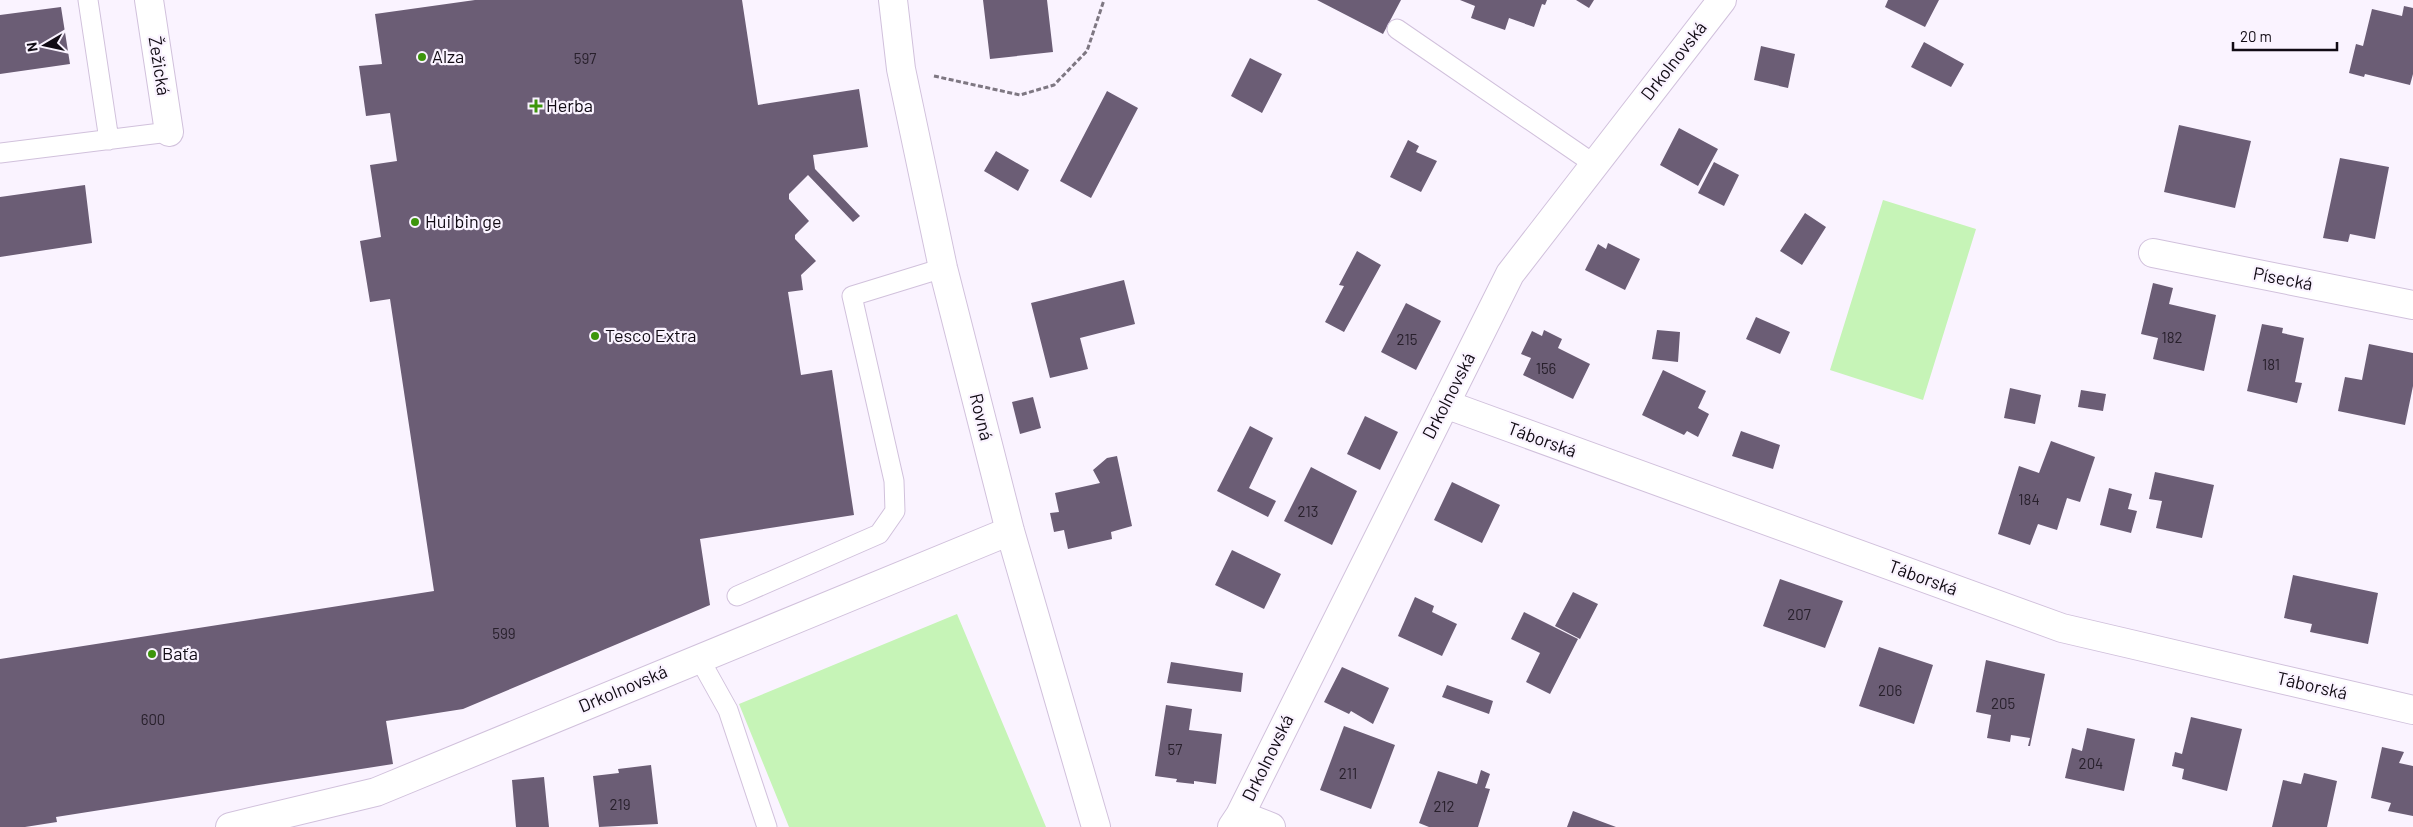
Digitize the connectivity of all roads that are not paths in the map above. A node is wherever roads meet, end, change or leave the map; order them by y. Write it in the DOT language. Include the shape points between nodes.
graph roads {
  1 [pos="88,0"];
  2 [pos="149,0"];
  3 [pos="893,0"];
  4 [pos="1722,0"];
  5 [pos="1398,29"];
  6 [pos="169,132"];
  7 [pos="110,140"];
  8 [pos="0,153"];
  9 [pos="1594,164"];
  10 [pos="2153,253"];
  11 [pos="944,268"];
  12 [pos="2413,305"];
  13 [pos="1445,404"];
  14 [pos="1010,531"];
  15 [pos="738,596"];
  16 [pos="699,658"];
  17 [pos="2413,710"];
  18 [pos="1236,821"];
  19 [pos="230,827"];
  20 [pos="767,827"];
  21 [pos="1096,827"];
  22 [pos="1272,827"];
  1 -- 7 [label="lane"];
  2 -- 6 [label="street, Žežická"];
  3 -- 11 [label="street, Rovná" via="901,69"];
  4 -- 9 [label="street, Drkolnovská"];
  5 -- 9 [label="lane"];
  6 -- 7 [label="lane"];
  7 -- 8 [label="lane"];
  9 -- 13 [label="street, Drkolnovská" via="1510,274"];
  10 -- 12 [label="street, Písecká"];
  11 -- 14 [label="street, Rovná"];
  11 -- 15 [label="lane" via="852,296 894,481 895,511 879,534"];
  13 -- 17 [label="street, Táborská" via="2062,628"];
  13 -- 18 [label="street, Drkolnovská"];
  14 -- 16 [label="street, Drkolnovská"];
  14 -- 21 [label="street, Rovná"];
  16 -- 19 [label="street, Drkolnovská" via="376,792"];
  16 -- 20 [label="lane" via="728,710"];
  18 -- 22 [label="street"];
}
